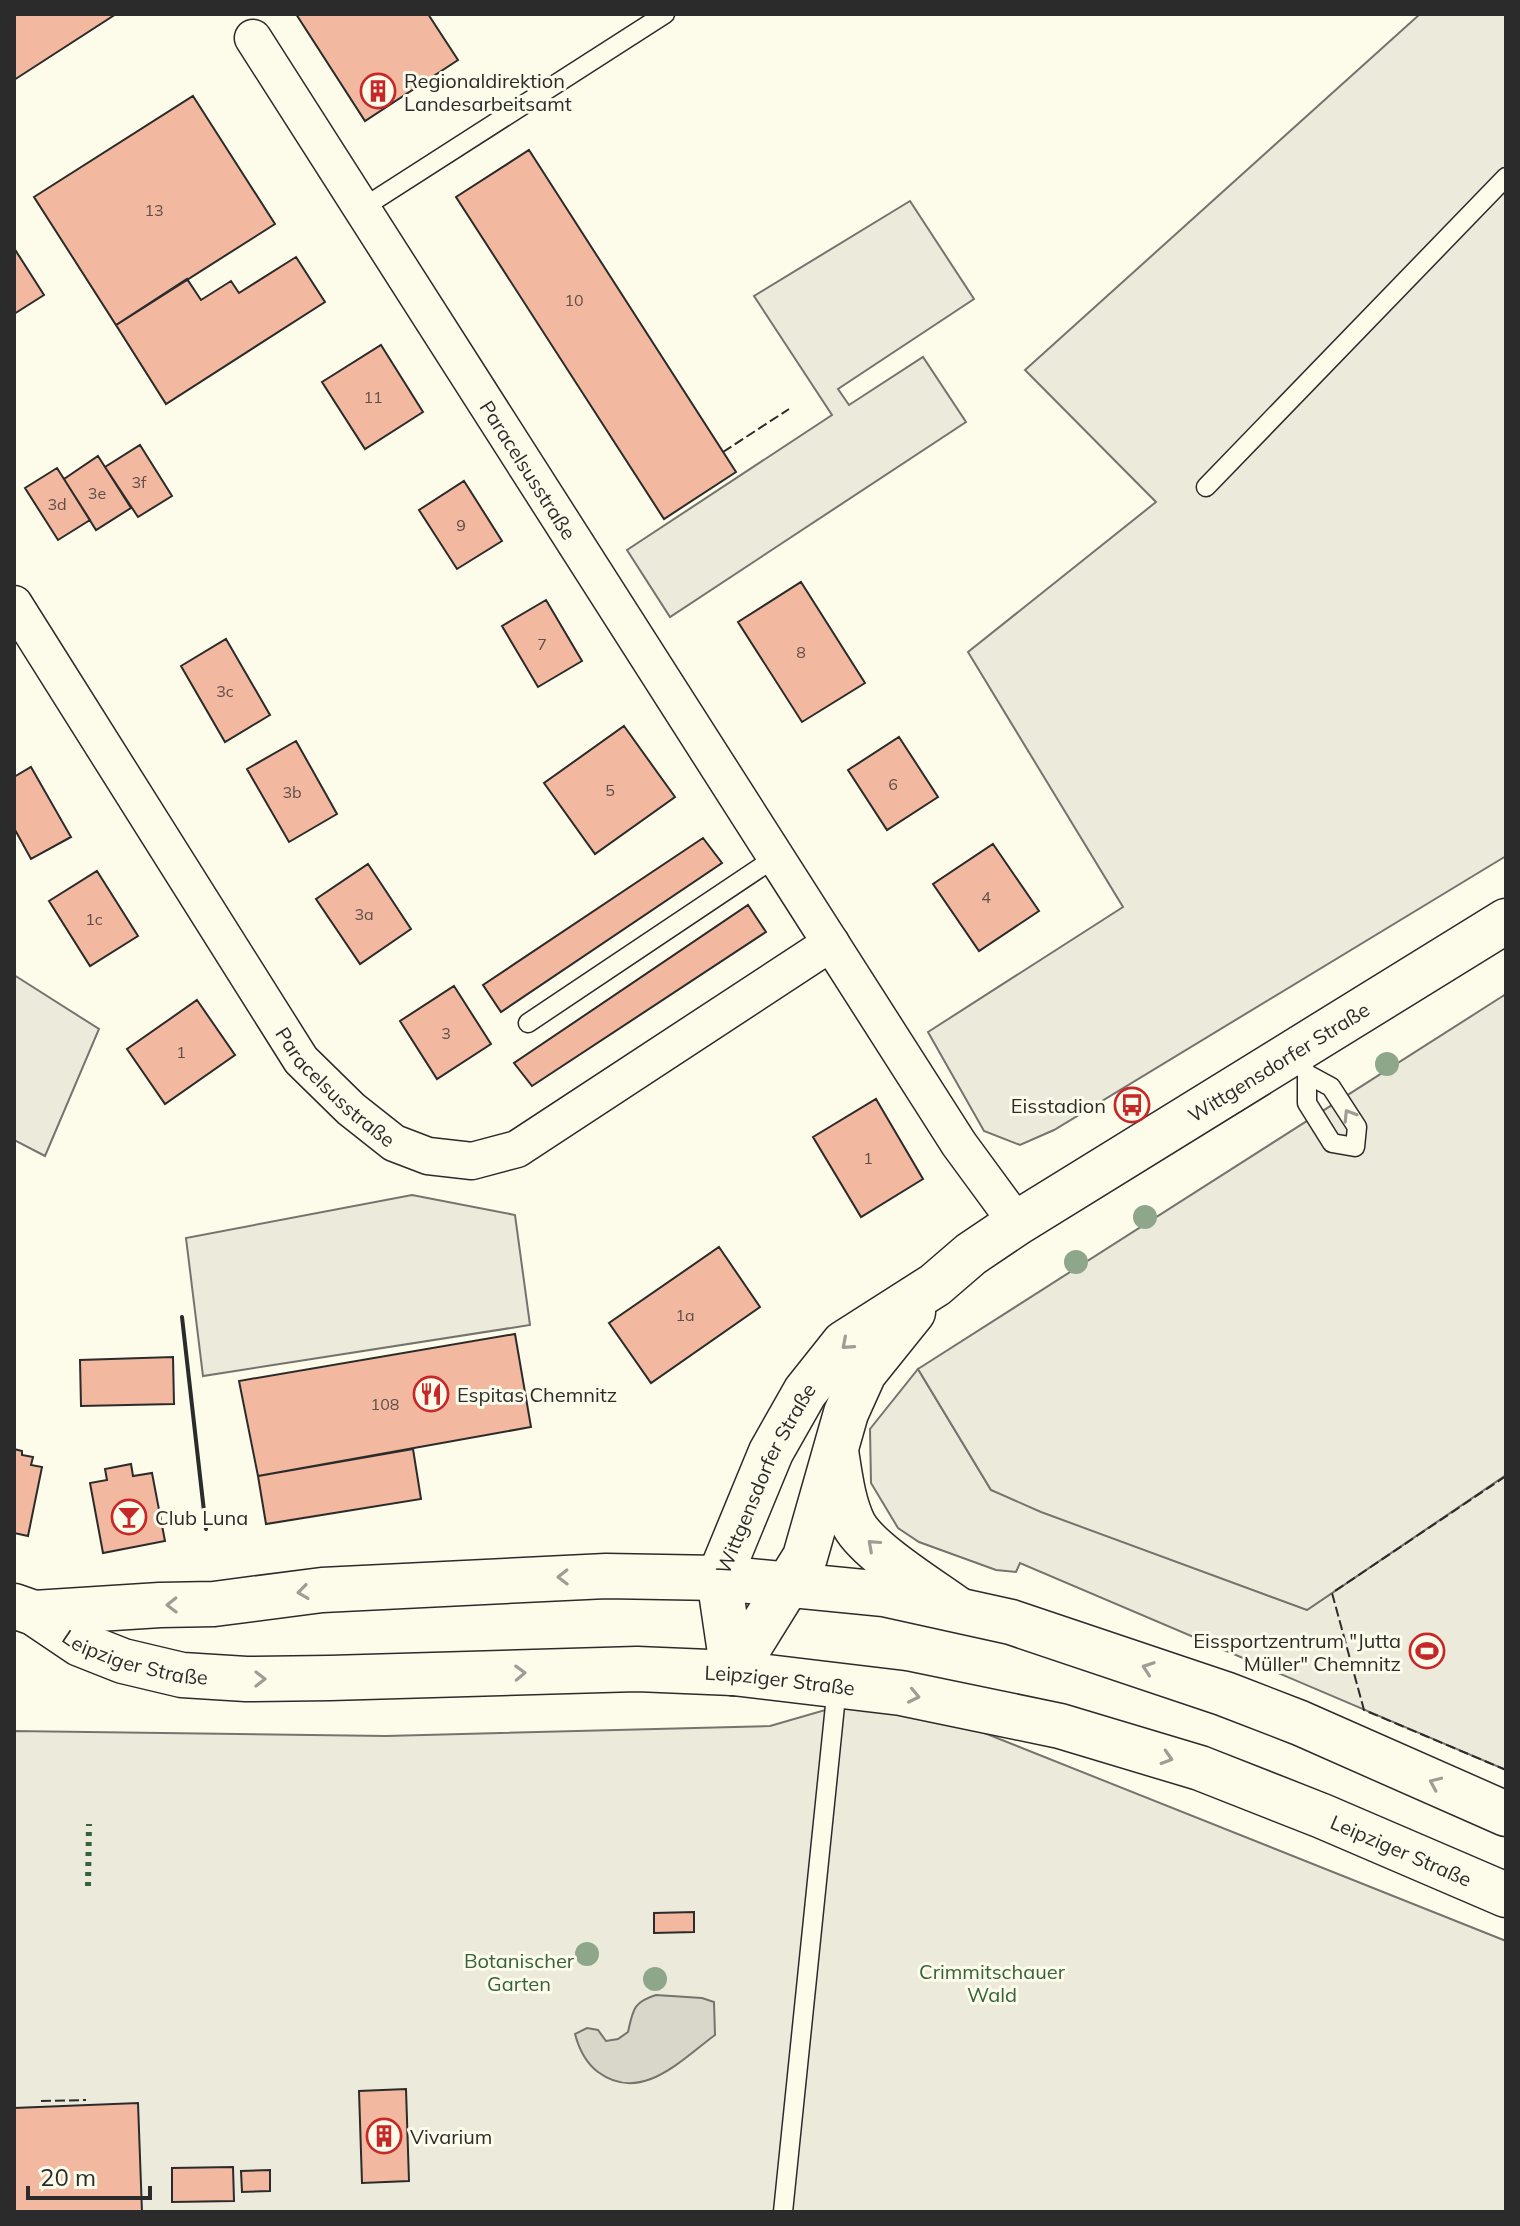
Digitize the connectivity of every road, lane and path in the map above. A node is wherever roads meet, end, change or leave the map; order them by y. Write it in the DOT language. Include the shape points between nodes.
graph roads {
  1 [pos="665,14"];
  2 [pos="253,38"];
  3 [pos="1506,177"];
  4 [pos="361,209"];
  5 [pos="1206,487"];
  6 [pos="14,604"];
  7 [pos="776,857"];
  8 [pos="1506,921"];
  9 [pos="831,943"];
  10 [pos="528,1023"];
  11 [pos="1017,1223"];
  12 [pos="935,1285"];
  13 [pos="835,1448"];
  14 [pos="719,1578"];
  15 [pos="788,1584"];
  16 [pos="957,1609"];
  17 [pos="24,1610"];
  18 [pos="733,1673"];
  19 [pos="837,1686"];
  20 [pos="1506,1814"];
  21 [pos="1506,1895"];
  22 [pos="783,2212"];
  1 -- 4 [label="lane"];
  2 -- 4 [label="street, Paracelsusstraße"];
  3 -- 5 [label="lane"];
  4 -- 7 [label="street, Paracelsusstraße"];
  6 -- 9 [label="street, Paracelsusstraße" via="301,1060 394,1143 428,1156 472,1161 517,1149"];
  7 -- 9 [label="street, Paracelsusstraße"];
  7 -- 10 [label="lane"];
  8 -- 11 [label="main road, Wittgensdorfer Straße" via="1301,1063"];
  9 -- 11 [label="street, Paracelsusstraße" via="959,1144"];
  11 -- 12 [label="main road, Wittgensdorfer Straße"];
  12 -- 13 [label="main road, Wittgensdorfer Straße" via="864,1373"];
  12 -- 14 [label="main road, Wittgensdorfer Straße, one-way" via="844,1343 805,1392 771,1452"];
  13 -- 15 [label="main road, Wittgensdorfer Straße" via="805,1557"];
  16 -- 13 [label="main road, Wittgensdorfer Straße, one-way" via="855,1527"];
  14 -- 15 [label="main road, Leipziger Straße"];
  14 -- 17 [label="main road, Leipziger Straße, one-way" via="452,1582 214,1604"];
  14 -- 18 [label="main road, Wittgensdorfer Straße"];
  15 -- 16 [label="main road, Leipziger Straße" via="884,1594"];
  15 -- 18 [label="main road, Wittgensdorfer Straße"];
  20 -- 16 [label="main road, Leipziger Straße, one-way" via="1225,1694 1040,1631"];
  17 -- 18 [label="main road, Leipziger Straße, one-way" via="80,1644 182,1675 260,1679 637,1669"];
  18 -- 19 [label="main road, Leipziger Straße"];
  19 -- 21 [label="main road, Leipziger Straße, one-way" via="901,1693 1060,1726 1200,1768"];
  19 -- 22 [label="lane"];
}
